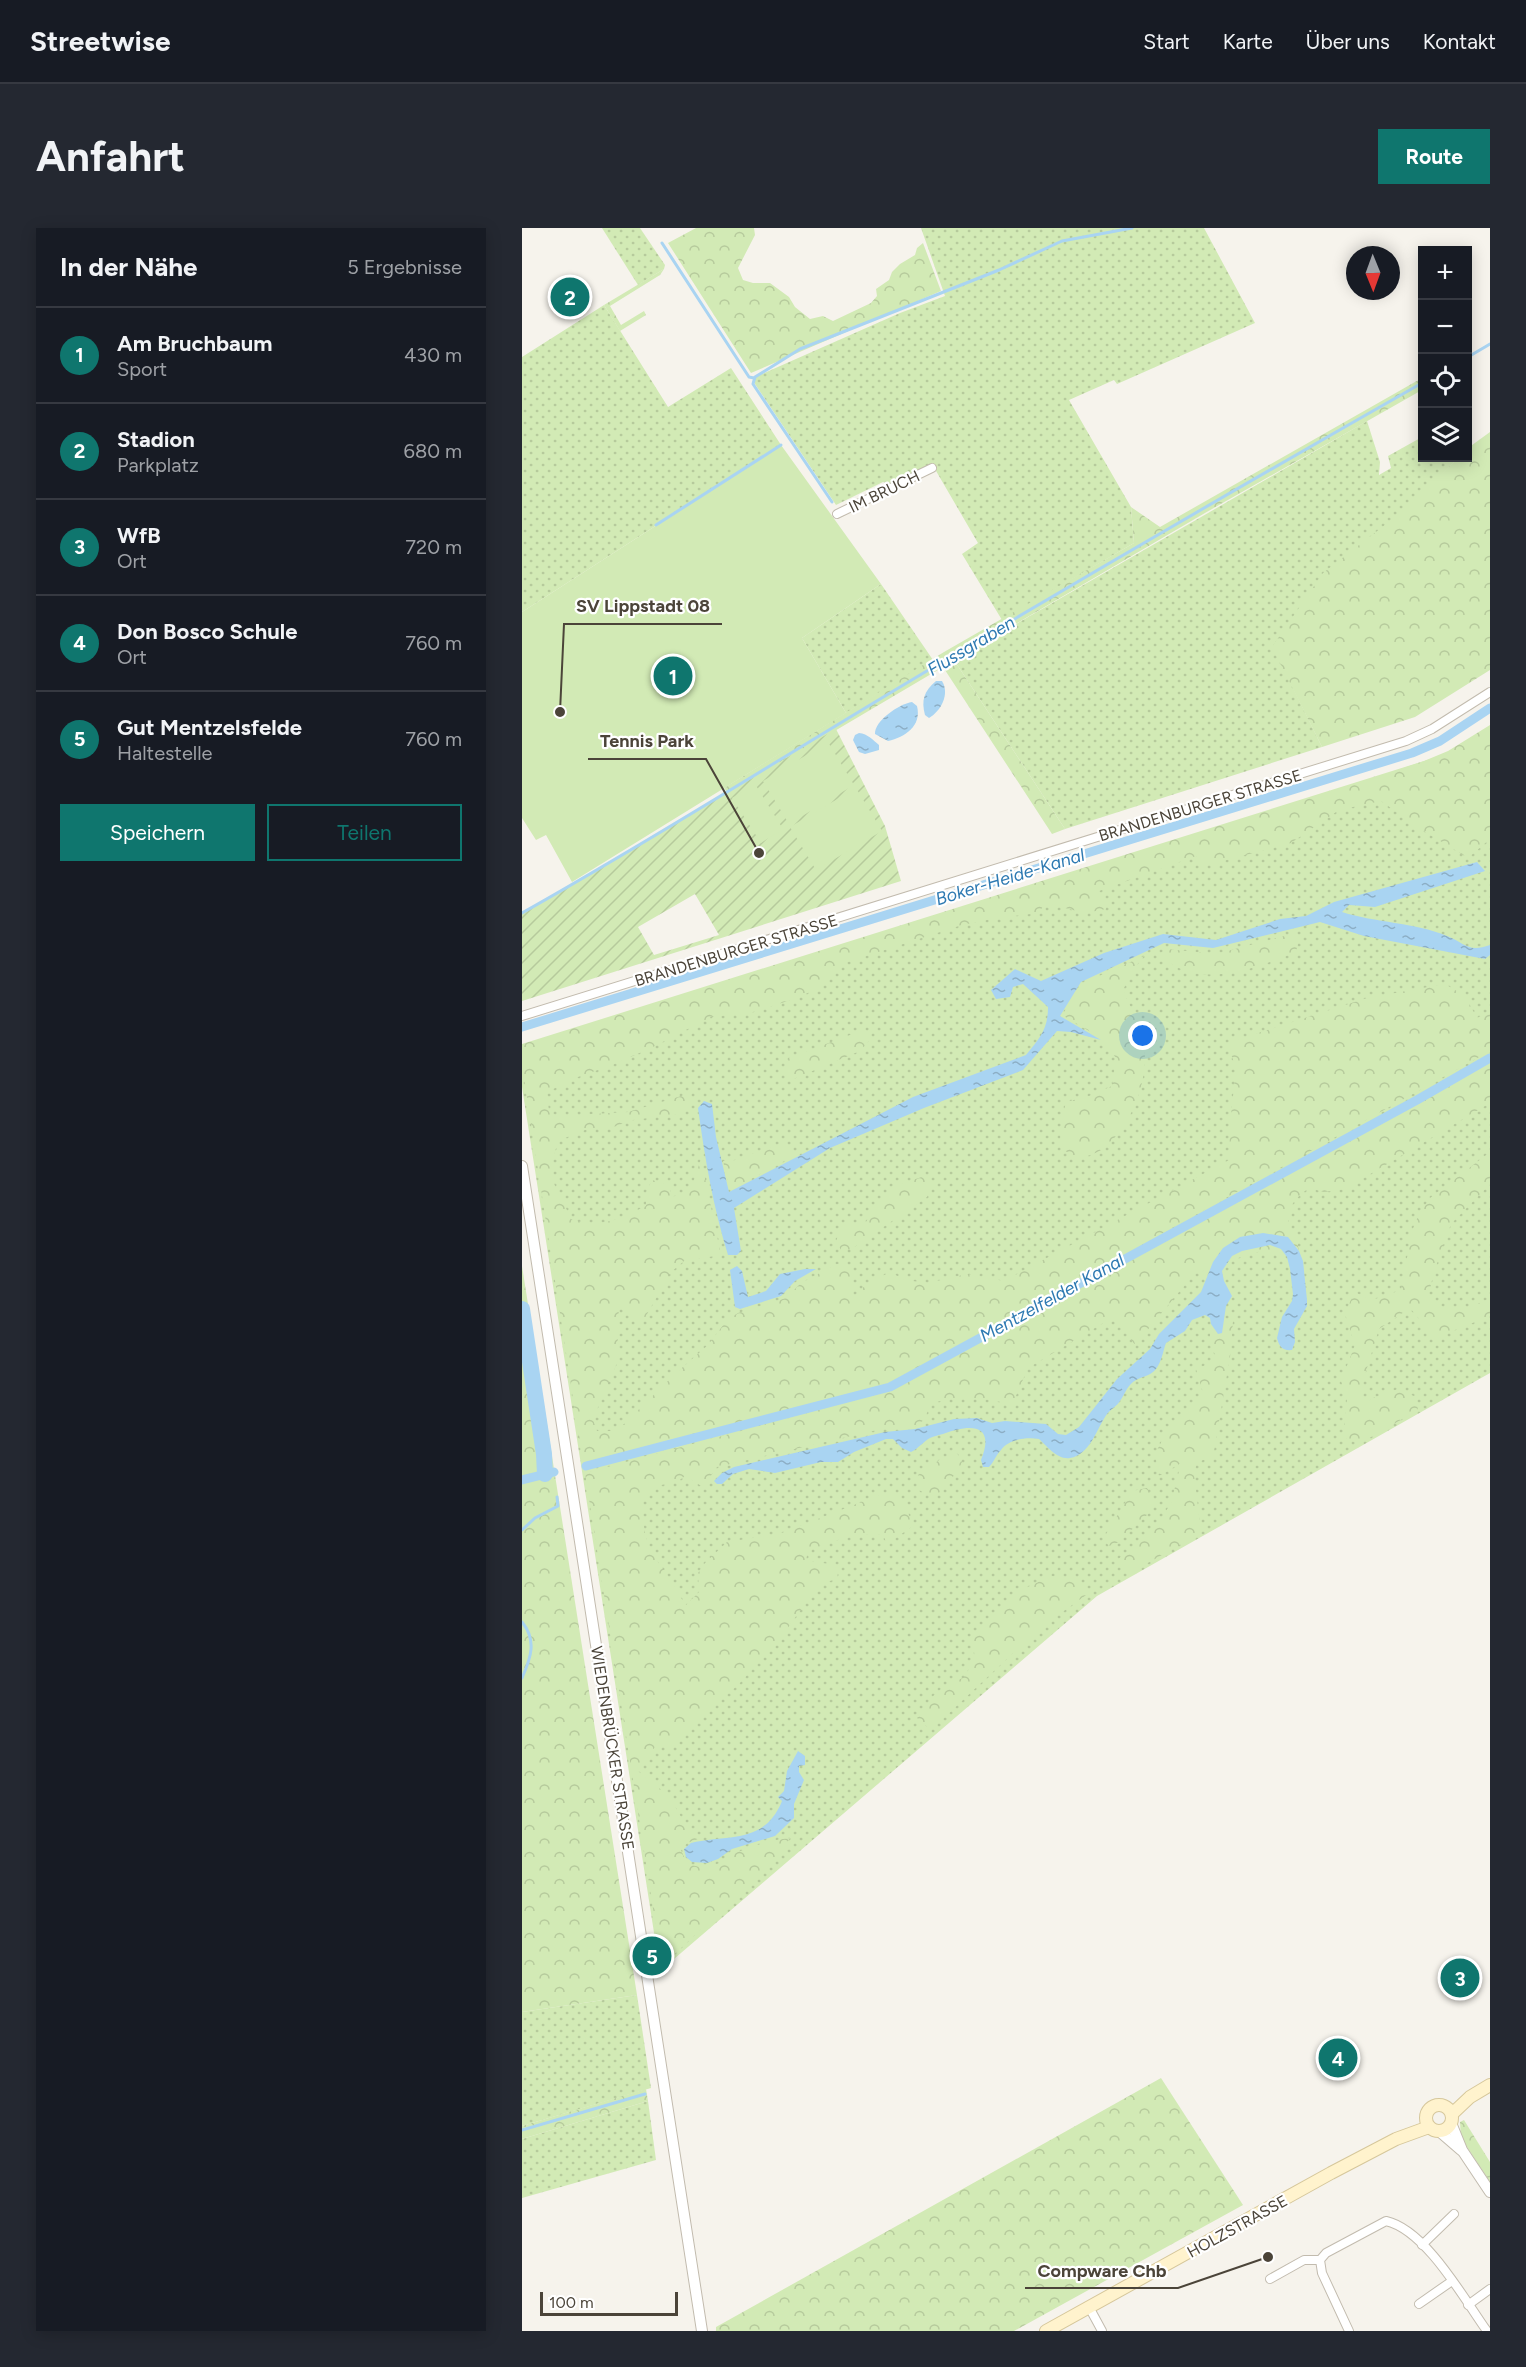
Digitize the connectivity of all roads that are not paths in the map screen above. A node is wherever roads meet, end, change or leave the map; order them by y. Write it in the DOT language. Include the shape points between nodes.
graph roads {
  1 [pos="932,468"];
  2 [pos="837,514"];
  3 [pos="1490,692"];
  4 [pos="522,1016"];
  5 [pos="522,1166"];
  6 [pos="1490,2085"];
  7 [pos="1449,2114"];
  8 [pos="1431,2125"];
  9 [pos="1462,2150"];
  10 [pos="1490,2192"];
  11 [pos="1454,2214"];
  12 [pos="1422,2245"];
  13 [pos="1320,2260"];
  14 [pos="1270,2279"];
  15 [pos="1452,2281"];
  16 [pos="1490,2289"];
  17 [pos="1419,2304"];
  18 [pos="1468,2305"];
  19 [pos="1089,2307"];
  20 [pos="702,2331"];
  21 [pos="1046,2331"];
  22 [pos="1102,2331"];
  23 [pos="1349,2331"];
  24 [pos="1487,2331"];
  1 -- 2 [label="street, IM BRUCH"];
  3 -- 4 [label="street, BRANDENBURGER STRASSE" via="1406,741"];
  5 -- 20 [label="street, WIEDENBRÜCKER STRASSE"];
  6 -- 7 [label="main road, HOLZSTRASSE"];
  7 -- 8 [label="main road, HOLZSTRASSE" via="1446,2129"];
  7 -- 8 [label="main road, HOLZSTRASSE" via="1432,2106"];
  7 -- 9 [label="street"];
  8 -- 9 [label="street"];
  8 -- 19 [label="main road, HOLZSTRASSE" via="1330,2173"];
  9 -- 10 [label="street"];
  11 -- 12 [label="street"];
  12 -- 13 [label="street" via="1396,2224 1386,2221"];
  12 -- 15 [label="street"];
  13 -- 14 [label="street" via="1304,2260"];
  13 -- 23 [label="street" via="1322,2273"];
  15 -- 17 [label="street"];
  15 -- 18 [label="street"];
  16 -- 18 [label="street"];
  18 -- 24 [label="street"];
  19 -- 21 [label="main road, HOLZSTRASSE"];
  19 -- 22 [label="street"];
}
